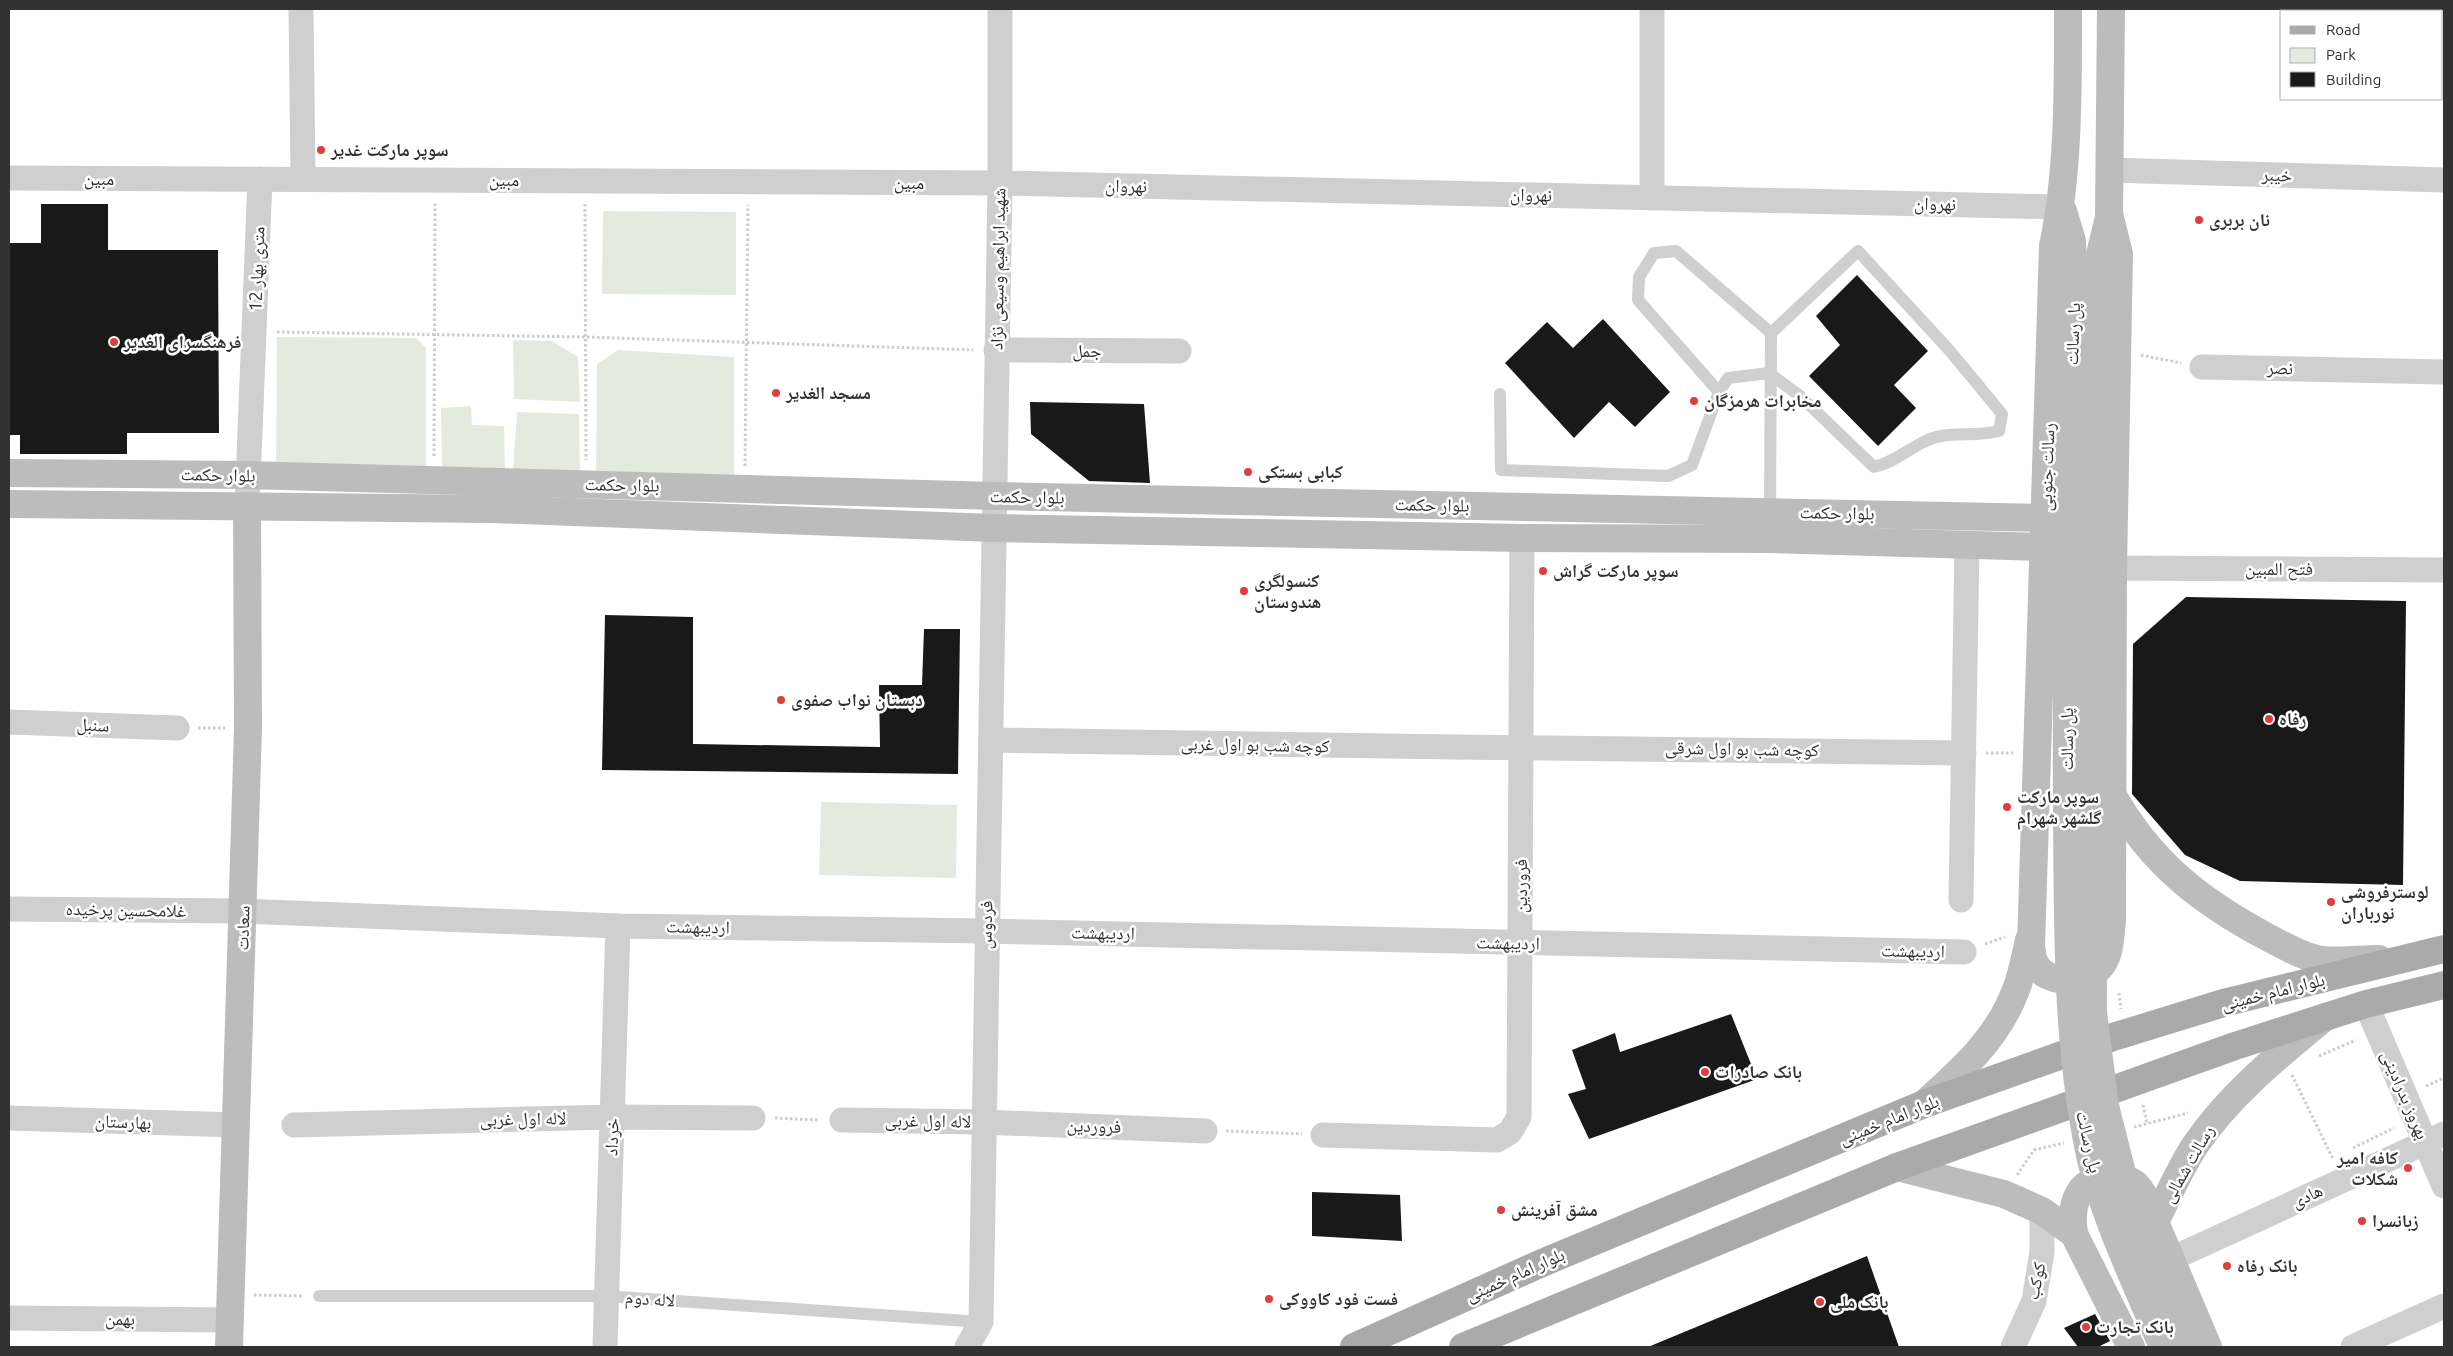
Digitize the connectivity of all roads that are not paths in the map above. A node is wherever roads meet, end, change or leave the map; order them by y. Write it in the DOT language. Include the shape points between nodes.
graph roads {
  1 [pos="301,9"];
  2 [pos="1000,9"];
  3 [pos="1652,9"];
  4 [pos="2068,9"];
  5 [pos="2111,9"];
  6 [pos="2110,170"];
  7 [pos="9,178"];
  8 [pos="260,179"];
  9 [pos="303,179"];
  10 [pos="2444,180"];
  11 [pos="1000,183"];
  12 [pos="1652,198"];
  13 [pos="2061,207"];
  14 [pos="2110,214"];
  15 [pos="2085,287"];
  16 [pos="1771,333"];
  17 [pos="996,350"];
  18 [pos="1179,351"];
  19 [pos="2202,367"];
  20 [pos="2444,372"];
  21 [pos="1769,373"];
  22 [pos="1719,392"];
  23 [pos="1500,394"];
  24 [pos="9,473"];
  25 [pos="248,475"];
  26 [pos="995,496"];
  27 [pos="9,504"];
  28 [pos="247,508"];
  29 [pos="1770,512"];
  30 [pos="2046,518"];
  31 [pos="994,528"];
  32 [pos="1522,538"];
  33 [pos="1770,538"];
  34 [pos="1967,544"];
  35 [pos="2045,547"];
  36 [pos="2113,568"];
  37 [pos="2444,570"];
  38 [pos="9,722"];
  39 [pos="177,728"];
  40 [pos="990,740"];
  41 [pos="1519,746"];
  42 [pos="1964,753"];
  43 [pos="2113,795"];
  44 [pos="1961,900"];
  45 [pos="9,909"];
  46 [pos="243,911"];
  47 [pos="618,926"];
  48 [pos="2032,926"];
  49 [pos="986,931"];
  50 [pos="1521,943"];
  51 [pos="2444,949"];
  52 [pos="1964,952"];
  53 [pos="2403,959"];
  54 [pos="2444,985"];
  55 [pos="2366,1004"];
  56 [pos="2325,1017"];
  57 [pos="1924,1104"];
  58 [pos="612,1117"];
  59 [pos="9,1118"];
  60 [pos="753,1118"];
  61 [pos="842,1120"];
  62 [pos="983,1122"];
  63 [pos="237,1125"];
  64 [pos="294,1125"];
  65 [pos="1205,1131"];
  66 [pos="1323,1135"];
  67 [pos="2435,1139"];
  68 [pos="1897,1167"];
  69 [pos="2444,1186"];
  70 [pos="2042,1211"];
  71 [pos="2156,1222"];
  72 [pos="2074,1234"];
  73 [pos="2171,1259"];
  74 [pos="319,1296"];
  75 [pos="605,1296"];
  76 [pos="2444,1306"];
  77 [pos="231,1307"];
  78 [pos="9,1318"];
  79 [pos="980,1322"];
  80 [pos="230,1347"];
  81 [pos="604,1347"];
  82 [pos="967,1347"];
  83 [pos="1354,1347"];
  84 [pos="1463,1347"];
  85 [pos="2013,1347"];
  86 [pos="2131,1347"];
  87 [pos="2162,1347"];
  88 [pos="2190,1347"];
  89 [pos="2208,1347"];
  90 [pos="2352,1347"];
  1 -- 9 [label="street"];
  2 -- 11 [label="street, شهید ابراهیم وسیعی نژاد"];
  3 -- 12 [label="street"];
  4 -- 13 [label="main road, رسالت جنوبی"];
  5 -- 6 [label="main road"];
  6 -- 10 [label="street, خیبر"];
  6 -- 14 [label="main road"];
  7 -- 8 [label="street, مبین"];
  8 -- 9 [label="street, مبین"];
  8 -- 25 [label="street, 12 متری بهار"];
  9 -- 11 [label="street, مبین"];
  11 -- 12 [label="street, نهروان"];
  11 -- 17 [label="street, شهید ابراهیم وسیعی نژاد"];
  12 -- 13 [label="street, نهروان"];
  13 -- 15 [label="main road, پل رسالت"];
  13 -- 30 [label="main road, رسالت جنوبی" via="2053,246"];
  14 -- 15 [label="main road, پل رسالت" via="2099,259"];
  14 -- 36 [label="main road" via="2119,254"];
  15 -- 87 [label="main road, پل رسالت, bridge" via="2070,438 2067,738 2072,1028 2081,1111 2091,1159 2105,1205"];
  15 -- 88 [label="main road, پل رسالت, bridge" via="2093,1012 2104,1106 2127,1193"];
  16 -- 21 [label="lane"];
  16 -- 21 [label="lane" via="1858,251 1950,351 2002,414 1999,431 1981,436 1940,436 1888,464 1874,467 1800,396"];
  16 -- 22 [label="lane" via="1676,251 1654,253 1639,277 1638,300"];
  17 -- 18 [label="street, جمل"];
  17 -- 26 [label="street, شهید ابراهیم وسیعی نژاد"];
  19 -- 20 [label="street, نصر"];
  21 -- 22 [label="lane" via="1728,378"];
  21 -- 29 [label="lane"];
  22 -- 23 [label="lane" via="1692,465 1668,476 1501,470"];
  24 -- 25 [label="main road, بلوار حکمت"];
  25 -- 26 [label="main road, بلوار حکمت"];
  25 -- 28 [label="street, 12 متری بهار"];
  26 -- 29 [label="main road, بلوار حکمت"];
  26 -- 31 [label="street, شهید ابراهیم وسیعی نژاد"];
  27 -- 28 [label="main road, بلوار حکمت"];
  28 -- 31 [label="main road, بلوار حکمت" via="492,509"];
  28 -- 46 [label="main road, سعادت" via="248,728"];
  29 -- 30 [label="main road, بلوار حکمت"];
  29 -- 33 [label="lane"];
  30 -- 35 [label="main road, رسالت جنوبی"];
  31 -- 32 [label="main road, بلوار حکمت"];
  31 -- 40 [label="street, فردوس"];
  32 -- 33 [label="main road, بلوار حکمت"];
  32 -- 41 [label="street, فروردین"];
  33 -- 34 [label="main road, بلوار حکمت"];
  34 -- 35 [label="main road, بلوار حکمت"];
  34 -- 42 [label="street"];
  35 -- 48 [label="main road, رسالت جنوبی"];
  36 -- 37 [label="street, فتح المبین"];
  36 -- 43 [label="main road"];
  38 -- 39 [label="street, سنبل"];
  40 -- 41 [label="street, کوچه شب بو اول غربی" via="1266,746"];
  40 -- 49 [label="street, فردوس"];
  41 -- 42 [label="street, کوچه شب بو اول شرقی"];
  41 -- 50 [label="street, فروردین"];
  42 -- 44 [label="street"];
  43 -- 48 [label="main road" via="2112,921 2108,954 2101,966 2091,975 2072,980 2054,978 2034,962"];
  43 -- 53 [label="main road" via="2140,839 2162,862 2193,890 2234,919 2291,949 2321,960"];
  45 -- 46 [label="street, غلامحسین پرخیده"];
  46 -- 47 [label="street, اردیبهشت"];
  46 -- 63 [label="main road, سعادت"];
  47 -- 49 [label="street, اردیبهشت"];
  47 -- 58 [label="street, خرداد"];
  48 -- 57 [label="main road" via="2016,990 2005,1016 1989,1041"];
  49 -- 50 [label="street, اردیبهشت"];
  49 -- 62 [label="street, فردوس"];
  50 -- 52 [label="street, اردیبهشت"];
  50 -- 66 [label="street, فروردین" via="1519,1117 1510,1132 1497,1140"];
  51 -- 53 [label="main road, بلوار امام خمینی"];
  53 -- 57 [label="main road, بلوار امام خمینی" via="2227,1002 2124,1034"];
  54 -- 55 [label="main road, بلوار امام خمینی"];
  55 -- 56 [label="main road, بلوار امام خمینی"];
  55 -- 67 [label="street, بهروز بدرادینی"];
  56 -- 68 [label="main road, بلوار امام خمینی"];
  56 -- 71 [label="main road, رسالت شمالی" via="2266,1066 2214,1120 2195,1145"];
  57 -- 83 [label="main road, بلوار امام خمینی" via="1542,1263"];
  58 -- 60 [label="street, لاله اول غربی"];
  58 -- 64 [label="street, لاله اول غربی"];
  58 -- 75 [label="street, خرداد"];
  59 -- 63 [label="street, بهارستان"];
  61 -- 62 [label="street, لاله اول غربی"];
  62 -- 65 [label="street, فروردین"];
  62 -- 79 [label="street, فردوس"];
  63 -- 77 [label="main road, سعادت"];
  67 -- 69 [label="street, بهروز بدرادینی"];
  67 -- 73 [label="street, هادی"];
  68 -- 70 [label="main road" via="2004,1194"];
  68 -- 84 [label="main road, بلوار امام خمینی"];
  70 -- 72 [label="main road"];
  70 -- 85 [label="street, کوکب" via="2042,1252 2034,1301"];
  71 -- 72 [label="main road" via="2136,1185 2126,1179 2099,1178 2078,1193 2073,1209"];
  71 -- 73 [label="main road, رسالت شمالی"];
  72 -- 86 [label="main road"];
  73 -- 89 [label="main road, رسالت شمالی"];
  74 -- 75 [label="lane, لاله دوم"];
  75 -- 79 [label="lane, لاله دوم"];
  75 -- 81 [label="street, خرداد"];
  76 -- 90 [label="street"];
  77 -- 78 [label="street, بهمن"];
  77 -- 80 [label="main road, سعادت"];
  79 -- 82 [label="street"];
}
